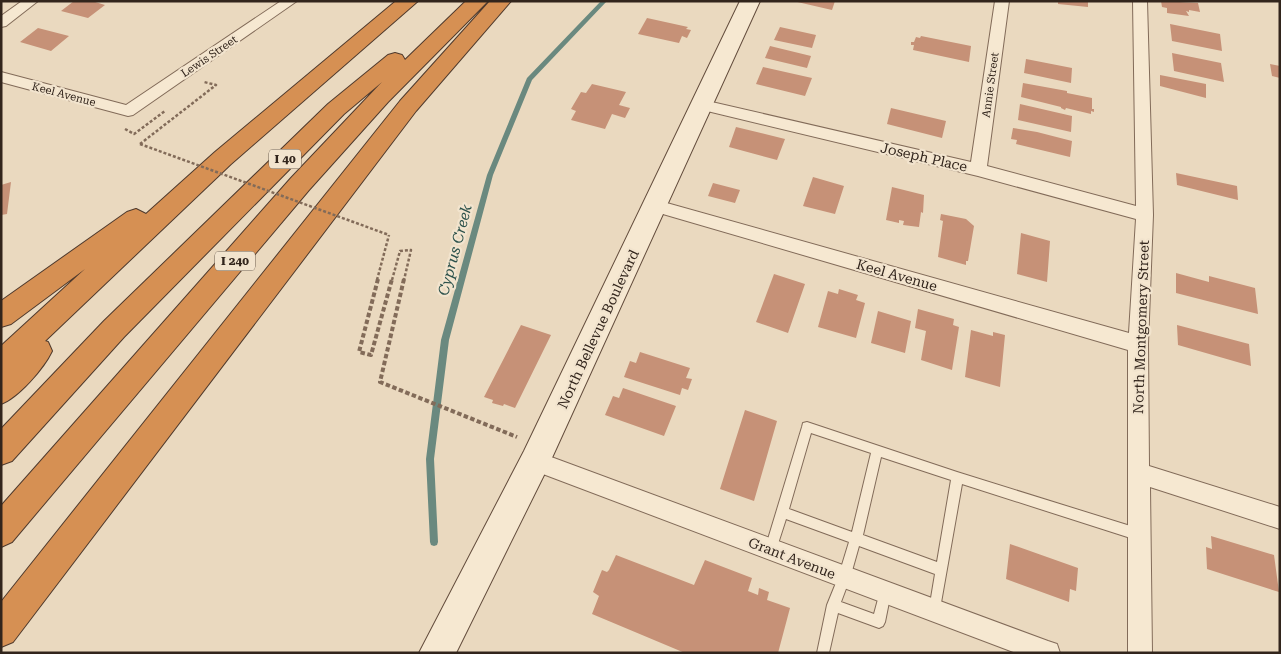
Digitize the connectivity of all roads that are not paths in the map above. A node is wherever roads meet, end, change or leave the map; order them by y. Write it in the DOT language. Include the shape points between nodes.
graph roads {
  1 [pos="31,1"];
  2 [pos="290,1"];
  3 [pos="408,1"];
  4 [pos="466,1"];
  5 [pos="478,1"];
  6 [pos="501,1"];
  7 [pos="750,1"];
  8 [pos="1002,1"];
  9 [pos="1140,1"];
  10 [pos="1,24"];
  11 [pos="1,77"];
  12 [pos="703,105"];
  13 [pos="128,111"];
  14 [pos="223,158"];
  15 [pos="978,170"];
  16 [pos="185,193"];
  17 [pos="656,206"];
  18 [pos="1145,215"];
  19 [pos="1,316"];
  20 [pos="1138,344"];
  21 [pos="1,364"];
  22 [pos="1,391"];
  23 [pos="877,450"];
  24 [pos="1,451"];
  25 [pos="535,461"];
  26 [pos="1139,473"];
  27 [pos="957,477"];
  28 [pos="782,512"];
  29 [pos="1280,518"];
  30 [pos="1,531"];
  31 [pos="1140,536"];
  32 [pos="856,538"];
  33 [pos="771,549"];
  34 [pos="941,570"];
  35 [pos="844,578"];
  36 [pos="886,592"];
  37 [pos="833,605"];
  38 [pos="935,610"];
  39 [pos="1,630"];
  40 [pos="437,653"];
  41 [pos="823,653"];
  42 [pos="1048,653"];
  43 [pos="1140,653"];
  1 -- 10 [label="street"];
  2 -- 13 [label="street, Lewis Street"];
  3 -- 14 [label="highway"];
  4 -- 24 [label="highway, I 40" via="336,109 114,329"];
  5 -- 30 [label="highway, I 240" via="380,97 307,177"];
  6 -- 39 [label="highway" via="408,106"];
  7 -- 12 [label="street, North Bellevue Boulevard"];
  8 -- 15 [label="street, Annie Street"];
  9 -- 18 [label="street, North Montgomery Street"];
  11 -- 13 [label="street, Keel Avenue"];
  12 -- 15 [label="street, Joseph Place"];
  12 -- 17 [label="street, North Bellevue Boulevard"];
  14 -- 16 [label="highway"];
  14 -- 19 [label="highway"];
  15 -- 18 [label="street, Joseph Place"];
  16 -- 21 [label="highway"];
  16 -- 22 [label="highway"];
  17 -- 20 [label="street, Keel Avenue"];
  17 -- 25 [label="street, North Bellevue Boulevard"];
  18 -- 20 [label="street, North Montgomery Street"];
  20 -- 26 [label="street, North Montgomery Street"];
  23 -- 27 [label="lane"];
  23 -- 28 [label="lane" via="807,427"];
  23 -- 32 [label="lane"];
  25 -- 33 [label="street, Grant Avenue"];
  25 -- 40 [label="street, North Bellevue Boulevard"];
  26 -- 29 [label="street"];
  26 -- 31 [label="street, North Montgomery Street"];
  27 -- 31 [label="lane"];
  27 -- 34 [label="lane"];
  28 -- 32 [label="lane"];
  28 -- 33 [label="lane"];
  31 -- 43 [label="street, North Montgomery Street"];
  32 -- 34 [label="lane"];
  32 -- 35 [label="lane"];
  33 -- 35 [label="street, Grant Avenue"];
  34 -- 38 [label="lane"];
  35 -- 36 [label="street, Grant Avenue"];
  35 -- 37 [label="lane"];
  36 -- 37 [label="lane" via="879,622"];
  36 -- 38 [label="street, Grant Avenue"];
  37 -- 41 [label="lane"];
  38 -- 42 [label="street, Grant Avenue"];
}
